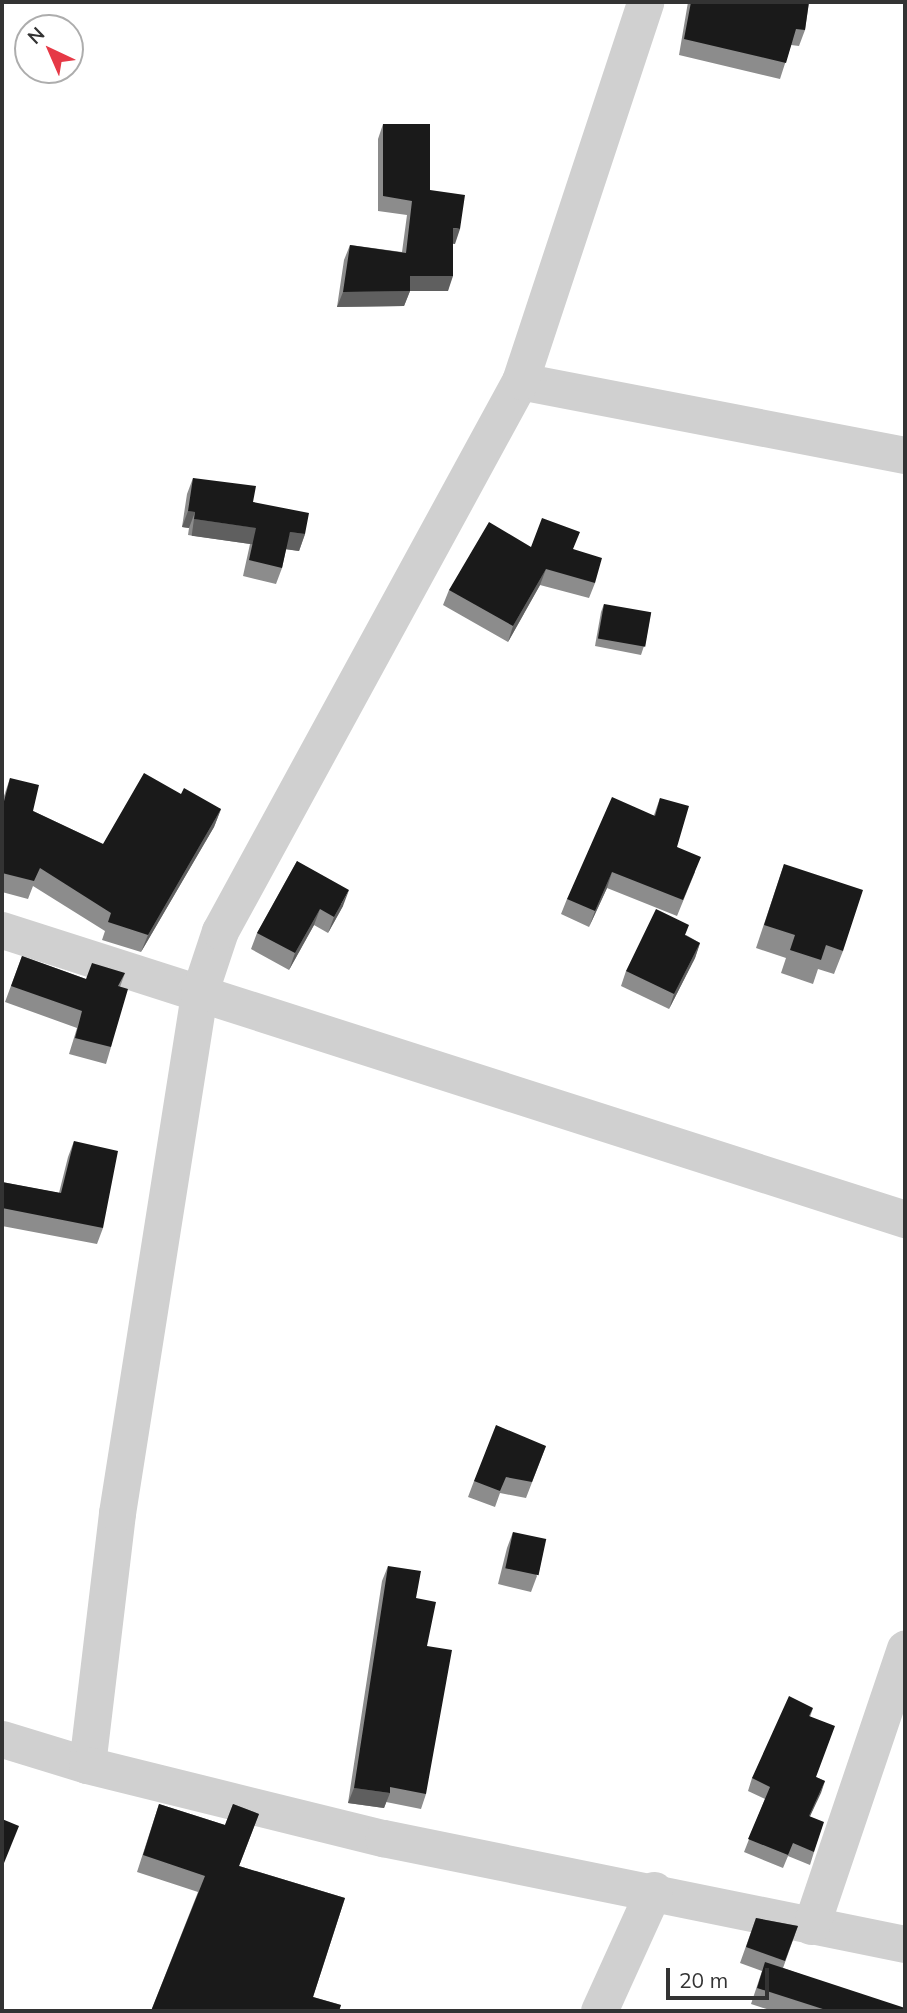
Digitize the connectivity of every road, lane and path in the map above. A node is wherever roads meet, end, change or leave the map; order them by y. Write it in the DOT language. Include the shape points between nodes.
graph roads {
  1 [pos="645,2"];
  2 [pos="520,381"];
  3 [pos="905,456"];
  4 [pos="3,937"];
  5 [pos="200,994"];
  6 [pos="905,1219"];
  7 [pos="905,1649"];
  8 [pos="2,1740"];
  9 [pos="87,1765"];
  10 [pos="654,1890"];
  11 [pos="811,1926"];
  12 [pos="905,1944"];
  13 [pos="599,2011"];
  1 -- 2 [label="street"];
  2 -- 3 [label="street"];
  2 -- 5 [label="street" via="220,930"];
  4 -- 5 [label="street"];
  5 -- 6 [label="street"];
  5 -- 9 [label="street" via="117,1513"];
  7 -- 11 [label="street"];
  8 -- 9 [label="street"];
  9 -- 10 [label="street" via="383,1838"];
  10 -- 11 [label="street"];
  10 -- 13 [label="street"];
  11 -- 12 [label="street"];
}
